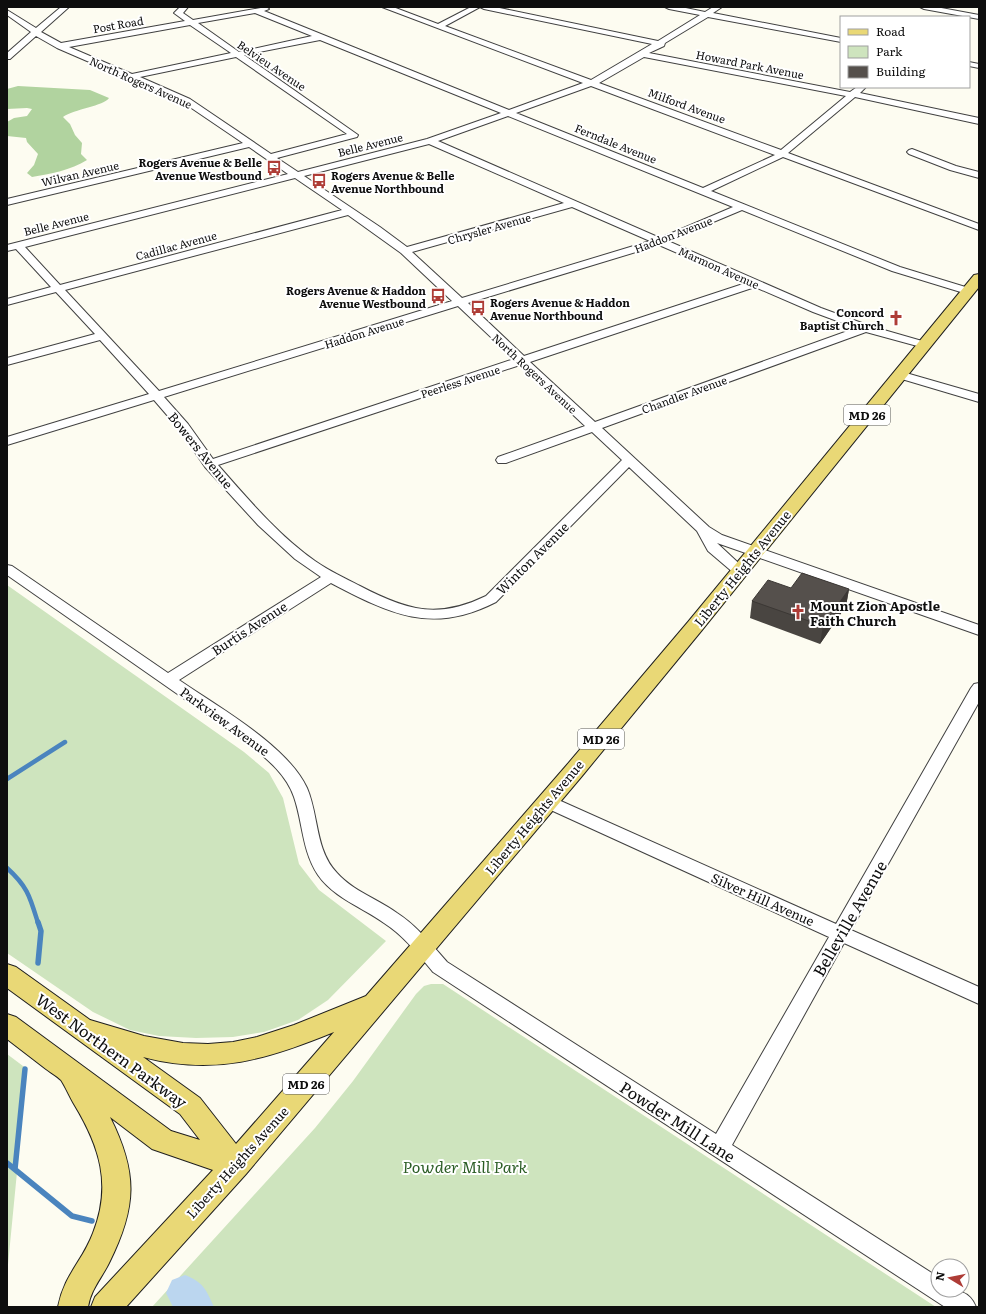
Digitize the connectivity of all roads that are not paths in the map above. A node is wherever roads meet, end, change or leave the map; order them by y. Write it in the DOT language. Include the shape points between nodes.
graph roads {
  1 [pos="65,7"];
  2 [pos="184,7"];
  3 [pos="274,7"];
  4 [pos="386,7"];
  5 [pos="477,7"];
  6 [pos="484,7"];
  7 [pos="669,7"];
  8 [pos="718,7"];
  9 [pos="924,7"];
  10 [pos="936,7"];
  11 [pos="256,10"];
  12 [pos="952,11"];
  13 [pos="7,12"];
  14 [pos="178,13"];
  15 [pos="707,14"];
  16 [pos="979,16"];
  17 [pos="190,22"];
  18 [pos="439,26"];
  19 [pos="164,27"];
  20 [pos="36,32"];
  21 [pos="321,37"];
  22 [pos="840,40"];
  23 [pos="661,44"];
  24 [pos="60,46"];
  25 [pos="643,54"];
  26 [pos="237,55"];
  27 [pos="7,57"];
  28 [pos="132,76"];
  29 [pos="592,83"];
  30 [pos="861,88"];
  31 [pos="853,95"];
  32 [pos="509,113"];
  33 [pos="979,121"];
  34 [pos="430,141"];
  35 [pos="252,144"];
  36 [pos="912,152"];
  37 [pos="783,153"];
  38 [pos="271,157"];
  39 [pos="297,175"];
  40 [pos="979,175"];
  41 [pos="703,191"];
  42 [pos="7,202"];
  43 [pos="574,204"];
  44 [pos="741,206"];
  45 [pos="350,211"];
  46 [pos="979,227"];
  47 [pos="660,241"];
  48 [pos="13,246"];
  49 [pos="405,251"];
  50 [pos="979,278"];
  51 [pos="756,283"];
  52 [pos="58,289"];
  53 [pos="968,291"];
  54 [pos="7,302"];
  55 [pos="460,303"];
  56 [pos="866,328"];
  57 [pos="102,336"];
  58 [pos="924,345"];
  59 [pos="522,361"];
  60 [pos="7,362"];
  61 [pos="899,375"];
  62 [pos="156,395"];
  63 [pos="979,398"];
  64 [pos="592,427"];
  65 [pos="7,441"];
  66 [pos="502,460"];
  67 [pos="629,460"];
  68 [pos="210,464"];
  69 [pos="704,530"];
  70 [pos="755,552"];
  71 [pos="7,569"];
  72 [pos="740,571"];
  73 [pos="330,576"];
  74 [pos="414,614"];
  75 [pos="979,630"];
  76 [pos="168,680"];
  77 [pos="979,688"];
  78 [pos="548,802"];
  79 [pos="840,933"];
  80 [pos="423,947"];
  81 [pos="7,974"];
  82 [pos="979,996"];
  83 [pos="376,1003"];
  84 [pos="7,1025"];
  85 [pos="82,1028"];
  86 [pos="68,1070"];
  87 [pos="719,1148"];
  88 [pos="236,1165"];
  89 [pos="930,1285"];
  90 [pos="951,1298"];
  91 [pos="73,1307"];
  92 [pos="106,1307"];
  93 [pos="965,1307"];
  1 -- 20 [label="street"];
  2 -- 14 [label="street"];
  3 -- 11 [label="street, Post Road"];
  4 -- 18 [label="street, Milford Avenue"];
  5 -- 18 [label="street"];
  6 -- 23 [label="street"];
  7 -- 15 [label="street"];
  8 -- 15 [label="street, Belle Avenue"];
  9 -- 12 [label="street"];
  10 -- 12 [label="street"];
  11 -- 17 [label="street, Post Road"];
  11 -- 21 [label="street, Ferndale Avenue"];
  12 -- 16 [label="street"];
  13 -- 20 [label="street, North Rogers Avenue"];
  14 -- 17 [label="street, Belvieu Avenue"];
  14 -- 19 [label="street"];
  15 -- 22 [label="street"];
  15 -- 23 [label="street, Belle Avenue"];
  17 -- 19 [label="street, Post Road"];
  17 -- 26 [label="street, Belvieu Avenue"];
  18 -- 29 [label="street, Milford Avenue"];
  19 -- 24 [label="street, Post Road"];
  20 -- 24 [label="street, North Rogers Avenue"];
  20 -- 27 [label="street"];
  21 -- 26 [label="street"];
  21 -- 32 [label="street, Ferndale Avenue"];
  23 -- 25 [label="street, Belle Avenue"];
  24 -- 28 [label="street, North Rogers Avenue"];
  25 -- 29 [label="street, Belle Avenue" via="605,78"];
  25 -- 31 [label="street, Howard Park Avenue"];
  26 -- 28 [label="street"];
  26 -- 38 [label="street, Belvieu Avenue" via="354,135"];
  28 -- 35 [label="street, North Rogers Avenue" via="187,101"];
  29 -- 32 [label="street, Belle Avenue"];
  29 -- 37 [label="street, Milford Avenue"];
  30 -- 31 [label="street"];
  31 -- 33 [label="street, Howard Park Avenue"];
  31 -- 37 [label="street"];
  32 -- 34 [label="street, Belle Avenue"];
  32 -- 41 [label="street, Ferndale Avenue"];
  34 -- 39 [label="street, Belle Avenue"];
  34 -- 43 [label="street, Marmon Avenue"];
  35 -- 38 [label="street, North Rogers Avenue"];
  35 -- 42 [label="street, Wilvan Avenue"];
  36 -- 40 [label="street"];
  37 -- 41 [label="street"];
  37 -- 46 [label="street, Milford Avenue"];
  38 -- 39 [label="street, North Rogers Avenue"];
  39 -- 45 [label="street, North Rogers Avenue"];
  39 -- 48 [label="street, Belle Avenue"];
  41 -- 44 [label="street, Ferndale Avenue"];
  43 -- 47 [label="street, Marmon Avenue"];
  43 -- 49 [label="street, Chrysler Avenue"];
  44 -- 47 [label="street, Haddon Avenue"];
  44 -- 53 [label="street, Ferndale Avenue" via="910,274"];
  45 -- 49 [label="street, North Rogers Avenue"];
  45 -- 52 [label="street, Cadillac Avenue"];
  47 -- 51 [label="street, Marmon Avenue"];
  47 -- 55 [label="street, Haddon Avenue"];
  48 -- 52 [label="street, Bowers Avenue"];
  49 -- 55 [label="street, North Rogers Avenue"];
  50 -- 53 [label="main road, Liberty Heights Avenue / MD 26"];
  51 -- 56 [label="street, Marmon Avenue"];
  51 -- 59 [label="street, Peerless Avenue"];
  52 -- 54 [label="street, Cadillac Avenue"];
  52 -- 57 [label="street, Bowers Avenue"];
  53 -- 58 [label="main road, Liberty Heights Avenue / MD 26"];
  55 -- 59 [label="street, North Rogers Avenue"];
  55 -- 62 [label="street, Haddon Avenue"];
  56 -- 58 [label="street, Marmon Avenue"];
  56 -- 64 [label="street, Chandler Avenue"];
  57 -- 60 [label="street"];
  57 -- 62 [label="street, Bowers Avenue"];
  58 -- 61 [label="main road, Liberty Heights Avenue / MD 26"];
  59 -- 64 [label="street, North Rogers Avenue"];
  59 -- 68 [label="street, Peerless Avenue"];
  61 -- 63 [label="street"];
  61 -- 70 [label="main road, Liberty Heights Avenue / MD 26"];
  62 -- 65 [label="street, Haddon Avenue"];
  62 -- 68 [label="street, Bowers Avenue" via="185,428"];
  64 -- 66 [label="street, Chandler Avenue"];
  64 -- 67 [label="street, North Rogers Avenue"];
  67 -- 69 [label="street, North Rogers Avenue"];
  67 -- 74 [label="street, Winton Avenue" via="491,599 461,613"];
  68 -- 73 [label="street, Bowers Avenue" via="273,534 310,564"];
  69 -- 70 [label="street, North Rogers Avenue" via="717,538"];
  69 -- 72 [label="street" via="713,548"];
  70 -- 72 [label="main road, Liberty Heights Avenue / MD 26"];
  70 -- 75 [label="street, North Rogers Avenue"];
  71 -- 76 [label="street, Parkview Avenue"];
  72 -- 78 [label="main road, Liberty Heights Avenue / MD 26"];
  73 -- 74 [label="street, Bowers Avenue" via="380,602"];
  73 -- 76 [label="street, Burtis Avenue"];
  76 -- 80 [label="street, Parkview Avenue" via="255,740 284,767 301,793 311,842 325,871 346,890 401,925"];
  77 -- 79 [label="street, Belleville Avenue"];
  78 -- 79 [label="street, Silver Hill Avenue"];
  78 -- 80 [label="main road, Liberty Heights Avenue / MD 26"];
  79 -- 82 [label="street, Silver Hill Avenue"];
  79 -- 87 [label="street, Belleville Avenue"];
  80 -- 83 [label="main road, Liberty Heights Avenue / MD 26"];
  80 -- 87 [label="street, Powder Mill Lane" via="440,968"];
  81 -- 85 [label="main road, West Northern Parkway"];
  83 -- 85 [label="main road" via="273,1044 224,1054 200,1055 160,1050"];
  83 -- 88 [label="main road, Liberty Heights Avenue / MD 26"];
  84 -- 86 [label="main road"];
  85 -- 88 [label="main road, West Northern Parkway" via="190,1106"];
  86 -- 88 [label="main road" via="162,1140"];
  86 -- 91 [label="main road" via="107,1137 114,1154 117,1173 117,1193 106,1237 77,1290"];
  87 -- 89 [label="street, Powder Mill Lane"];
  88 -- 92 [label="main road, Liberty Heights Avenue / MD 26"];
  90 -- 93 [label="street, Powder Mill Lane"];
}
